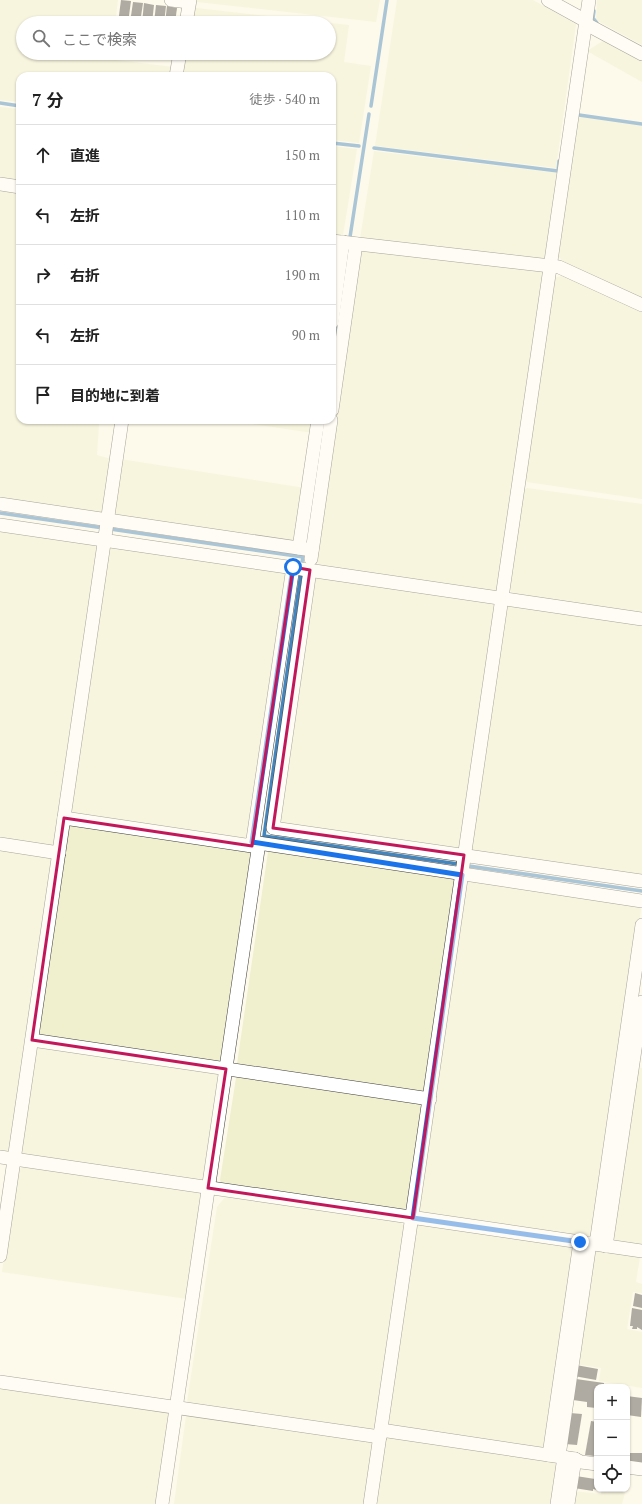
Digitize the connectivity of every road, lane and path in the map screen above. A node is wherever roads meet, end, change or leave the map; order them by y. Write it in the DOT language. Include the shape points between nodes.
graph roads {
  1 [pos="171,0"];
  2 [pos="548,0"];
  3 [pos="589,0"];
  4 [pos="190,1"];
  5 [pos="187,16"];
  6 [pos="586,22"];
  7 [pos="642,54"];
  8 [pos="179,60"];
  9 [pos="177,72"];
  10 [pos="0,184"];
  11 [pos="16,186"];
  12 [pos="344,242"];
  13 [pos="550,266"];
  14 [pos="336,295"];
  15 [pos="642,305"];
  16 [pos="336,354"];
  17 [pos="121,424"];
  18 [pos="318,424"];
  19 [pos="329,424"];
  20 [pos="0,504"];
  21 [pos="0,524"];
  22 [pos="106,529"];
  23 [pos="306,549"];
  24 [pos="293,567"];
  25 [pos="310,570"];
  26 [pos="503,598"];
  27 [pos="642,618"];
  28 [pos="64,818"];
  29 [pos="0,844"];
  30 [pos="259,844"];
  31 [pos="59,853"];
  32 [pos="464,855"];
  33 [pos="462,875"];
  34 [pos="642,881"];
  35 [pos="642,901"];
  36 [pos="642,925"];
  37 [pos="642,1002"];
  38 [pos="32,1040"];
  39 [pos="638,1064"];
  40 [pos="230,1069"];
  41 [pos="430,1099"];
  42 [pos="0,1157"];
  43 [pos="14,1159"];
  44 [pos="212,1188"];
  45 [pos="413,1218"];
  46 [pos="593,1244"];
  47 [pos="642,1251"];
  48 [pos="0,1256"];
  49 [pos="0,1382"];
  50 [pos="180,1408"];
  51 [pos="380,1434"];
  52 [pos="562,1457"];
  53 [pos="594,1464"];
  54 [pos="630,1467"];
  55 [pos="642,1469"];
  56 [pos="162,1504"];
  57 [pos="170,1504"];
  58 [pos="370,1504"];
  59 [pos="557,1504"];
  60 [pos="568,1504"];
  1 -- 4 [label="street"];
  2 -- 6 [label="street"];
  3 -- 6 [label="street"];
  4 -- 5 [label="street"];
  6 -- 7 [label="street"];
  6 -- 13 [label="street"];
  8 -- 9 [label="street"];
  10 -- 11 [label="street"];
  12 -- 13 [label="street"];
  12 -- 14 [label="street"];
  12 -- 16 [label="street"];
  13 -- 15 [label="street" via="559,267"];
  13 -- 26 [label="street"];
  17 -- 22 [label="street"];
  18 -- 23 [label="street"];
  19 -- 23 [label="street"];
  20 -- 22 [label="street"];
  21 -- 22 [label="street"];
  22 -- 23 [label="street"];
  22 -- 24 [label="street"];
  22 -- 28 [label="street"];
  23 -- 25 [label="street"];
  24 -- 25 [label="street"];
  24 -- 30 [label="street"];
  25 -- 26 [label="street"];
  25 -- 32 [label="street" via="273,828"];
  26 -- 27 [label="street"];
  26 -- 32 [label="street"];
  28 -- 30 [label="street" via="252,846"];
  28 -- 31 [label="street"];
  29 -- 31 [label="street"];
  30 -- 33 [label="street"];
  30 -- 40 [label="street"];
  31 -- 38 [label="street"];
  32 -- 33 [label="street"];
  32 -- 34 [label="street"];
  33 -- 35 [label="street"];
  33 -- 41 [label="street"];
  36 -- 46 [label="street"];
  37 -- 39 [label="street"];
  38 -- 40 [label="street"];
  38 -- 43 [label="street"];
  39 -- 46 [label="street"];
  40 -- 41 [label="street"];
  40 -- 44 [label="street"];
  41 -- 45 [label="street"];
  42 -- 43 [label="street"];
  43 -- 44 [label="street"];
  43 -- 48 [label="street"];
  44 -- 45 [label="street"];
  44 -- 50 [label="street"];
  45 -- 46 [label="street"];
  45 -- 51 [label="street"];
  46 -- 47 [label="street"];
  46 -- 52 [label="street"];
  49 -- 50 [label="street"];
  50 -- 51 [label="street"];
  50 -- 56 [label="street"];
  50 -- 57 [label="street"];
  51 -- 52 [label="street"];
  51 -- 58 [label="street"];
  52 -- 53 [label="street"];
  52 -- 59 [label="street"];
  52 -- 60 [label="street"];
  54 -- 55 [label="street"];
}
